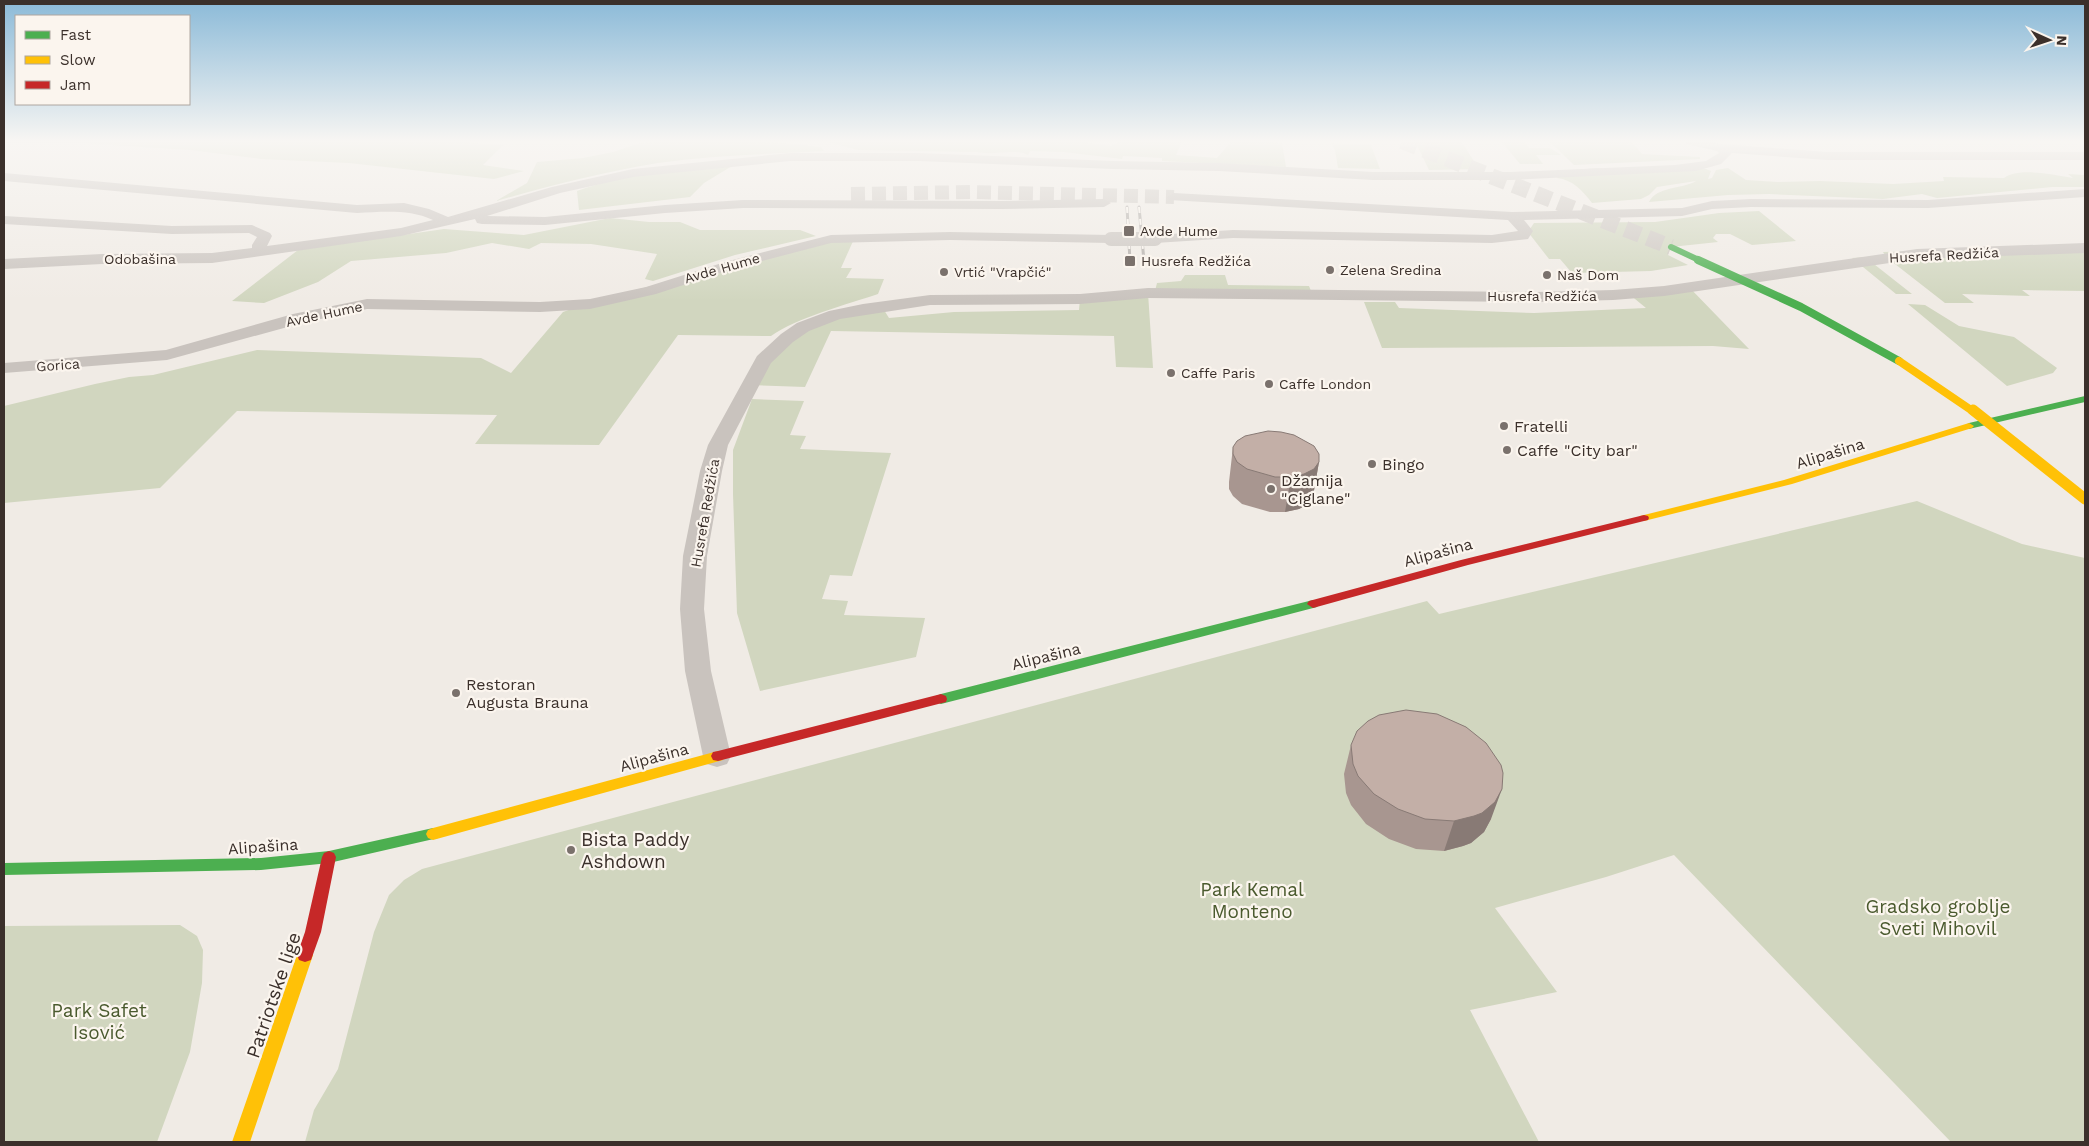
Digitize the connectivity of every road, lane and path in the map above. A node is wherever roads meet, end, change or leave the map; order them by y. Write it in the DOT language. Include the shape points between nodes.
graph roads {
  1 [pos="197,194"];
  2 [pos="542,194"];
  3 [pos="760,194"];
  4 [pos="2064,194"];
  5 [pos="1174,197"];
  6 [pos="1104,203"];
  7 [pos="1712,205"];
  8 [pos="1466,212"];
  9 [pos="472,216"];
  10 [pos="582,216"];
  11 [pos="1512,216"];
  12 [pos="4,220"];
  13 [pos="447,222"];
  14 [pos="1671,247"];
  15 [pos="2085,248"];
  16 [pos="261,250"];
  17 [pos="11,263"];
  18 [pos="4,273"];
  19 [pos="113,361"];
  20 [pos="4,368"];
  21 [pos="2085,399"];
  22 [pos="2085,499"];
  23 [pos="717,756"];
  24 [pos="329,857"];
  25 [pos="4,869"];
  26 [pos="241,1142"];
  1 -- 13 [label="street" via="357,209 399,206 427,211"];
  2 -- 9 [label="street, Odobašina"];
  3 -- 10 [label="street" via="705,197"];
  4 -- 7 [label="street" via="1928,204"];
  5 -- 8 [label="street"];
  6 -- 10 [label="street" via="772,203"];
  7 -- 8 [label="street"];
  7 -- 11 [label="street" via="1682,212"];
  8 -- 11 [label="street"];
  9 -- 10 [label="street" via="482,220 518,221"];
  9 -- 13 [label="street, Odobašina"];
  11 -- 19 [label="street, Avde Hume, bridge" via="1526,231 1523,236 1492,239 1233,234 1155,239 950,236 831,239 730,265 650,291 590,304 540,307 367,304 299,318 167,355"];
  12 -- 16 [label="street" via="172,230 252,229 265,236 259,245"];
  13 -- 16 [label="street, Odobašina" via="401,232"];
  14 -- 22 [label="main road, bridge" via="1786,298 1926,377"];
  15 -- 23 [label="street, Husrefa Redžića" via="1918,254 1664,291 1613,295 1148,293 1080,299 930,300 863,309 803,326 763,360 718,445 711,471 695,556 692,609 698,671"];
  16 -- 17 [label="street, Odobašina" via="212,258"];
  17 -- 18 [label="street, Odobašina"];
  19 -- 20 [label="street, Gorica"];
  21 -- 23 [label="main road, Alipašina" via="1978,423 1788,482 1465,562 1260,618"];
  23 -- 24 [label="main road, Alipašina" via="460,827"];
  24 -- 25 [label="main road, Alipašina" via="261,864"];
  24 -- 26 [label="main road, Patriotske lige" via="313,932"];
}
